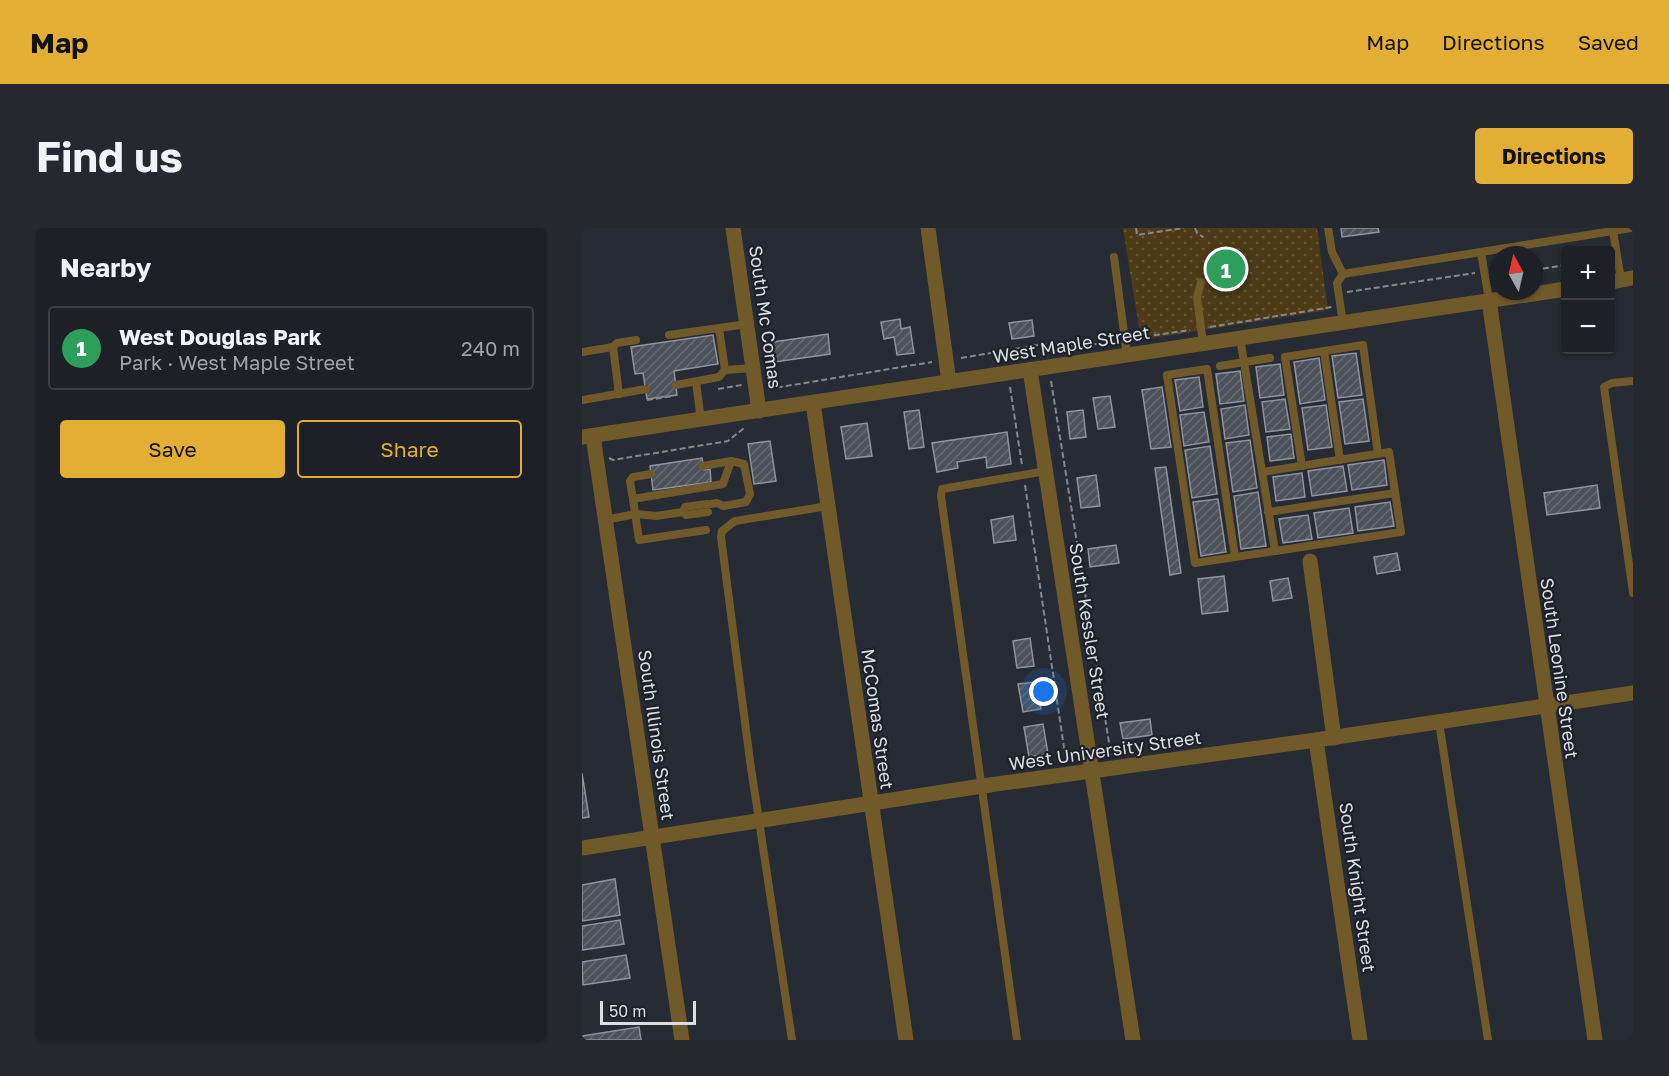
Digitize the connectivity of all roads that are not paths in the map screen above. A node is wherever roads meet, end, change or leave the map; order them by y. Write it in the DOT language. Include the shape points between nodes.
graph roads {
  1 [pos="733,228"];
  2 [pos="928,228"];
  3 [pos="1328,228"];
  4 [pos="1631,228"];
  5 [pos="1613,231"];
  6 [pos="1481,252"];
  7 [pos="1114,257"];
  8 [pos="1342,274"];
  9 [pos="1621,280"];
  10 [pos="1201,282"];
  11 [pos="1561,290"];
  12 [pos="1543,292"];
  13 [pos="1489,300"];
  14 [pos="1343,322"];
  15 [pos="747,324"];
  16 [pos="719,328"];
  17 [pos="669,335"];
  18 [pos="1202,336"];
  19 [pos="1240,338"];
  20 [pos="636,340"];
  21 [pos="613,347"];
  22 [pos="1324,351"];
  23 [pos="582,352"];
  24 [pos="1128,355"];
  25 [pos="1270,358"];
  26 [pos="1244,362"];
  27 [pos="1220,366"];
  28 [pos="753,368"];
  29 [pos="725,370"];
  30 [pos="1031,377"];
  31 [pos="1633,381"];
  32 [pos="696,382"];
  33 [pos="949,382"];
  34 [pos="676,385"];
  35 [pos="646,389"];
  36 [pos="619,394"];
  37 [pos="582,400"];
  38 [pos="813,403"];
  39 [pos="759,411"];
  40 [pos="701,420"];
  41 [pos="587,436"];
  42 [pos="1378,454"];
  43 [pos="1340,460"];
  44 [pos="731,461"];
  45 [pos="703,466"];
  46 [pos="1302,466"];
  47 [pos="1046,471"];
  48 [pos="1262,472"];
  49 [pos="651,474"];
  50 [pos="1395,493"];
  51 [pos="633,499"];
  52 [pos="828,506"];
  53 [pos="1268,512"];
  54 [pos="636,514"];
  55 [pos="606,520"];
  56 [pos="706,530"];
  57 [pos="1275,551"];
  58 [pos="1235,557"];
  59 [pos="1311,561"];
  60 [pos="1633,593"];
  61 [pos="1633,693"];
  62 [pos="1546,706"];
  63 [pos="1439,722"];
  64 [pos="1334,738"];
  65 [pos="1316,740"];
  66 [pos="1092,771"];
  67 [pos="982,786"];
  68 [pos="870,803"];
  69 [pos="759,821"];
  70 [pos="652,837"];
  71 [pos="582,848"];
  72 [pos="682,1040"];
  73 [pos="792,1040"];
  74 [pos="906,1040"];
  75 [pos="1017,1040"];
  76 [pos="1133,1040"];
  77 [pos="1360,1040"];
  78 [pos="1488,1040"];
  79 [pos="1594,1040"];
  1 -- 15 [label="street, South Mc Comas"];
  2 -- 33 [label="street"];
  3 -- 8 [label="lane" via="1332,252"];
  4 -- 5 [label="lane"];
  5 -- 6 [label="lane"];
  5 -- 9 [label="lane"];
  6 -- 8 [label="lane"];
  6 -- 13 [label="lane"];
  7 -- 24 [label="lane"];
  8 -- 14 [label="lane" via="1337,284"];
  10 -- 18 [label="lane" via="1197,297"];
  11 -- 12 [label="street, West Maple Street"];
  13 -- 14 [label="street, West Maple Street"];
  13 -- 62 [label="street, South Leonine Street"];
  14 -- 19 [label="street, West Maple Street"];
  15 -- 16 [label="lane"];
  15 -- 28 [label="street, South Mc Comas"];
  16 -- 17 [label="lane"];
  16 -- 29 [label="lane"];
  18 -- 19 [label="street, West Maple Street"];
  18 -- 24 [label="street, West Maple Street"];
  19 -- 26 [label="lane"];
  20 -- 21 [label="lane"];
  21 -- 23 [label="lane"];
  21 -- 36 [label="lane"];
  22 -- 42 [label="lane" via="1363,345"];
  22 -- 43 [label="lane"];
  22 -- 46 [label="lane" via="1285,357"];
  24 -- 30 [label="street, West Maple Street"];
  25 -- 26 [label="lane"];
  26 -- 27 [label="lane"];
  26 -- 48 [label="lane"];
  28 -- 29 [label="lane"];
  28 -- 39 [label="street, South Mc Comas"];
  29 -- 32 [label="lane" via="719,376"];
  30 -- 33 [label="street, West Maple Street"];
  30 -- 47 [label="street, South Kessler Street"];
  31 -- 60 [label="lane" via="1604,387"];
  32 -- 34 [label="lane"];
  32 -- 40 [label="lane"];
  33 -- 38 [label="street, West Maple Street"];
  35 -- 36 [label="lane"];
  36 -- 37 [label="lane"];
  38 -- 39 [label="street, West Maple Street"];
  38 -- 52 [label="street, McComas Street"];
  39 -- 40 [label="street, West Maple Street"];
  40 -- 41 [label="street, West Maple Street"];
  41 -- 55 [label="street, South Illinois Street" via="597,460"];
  42 -- 43 [label="lane"];
  42 -- 50 [label="lane" via="1389,452"];
  43 -- 46 [label="lane"];
  44 -- 45 [label="lane"];
  44 -- 51 [label="lane" via="723,484"];
  44 -- 54 [label="lane" via="744,464 750,494 746,502 685,507 683,512 656,516"];
  46 -- 48 [label="lane"];
  47 -- 66 [label="street, South Kessler Street"];
  47 -- 67 [label="lane" via="941,491"];
  48 -- 53 [label="lane"];
  49 -- 51 [label="lane" via="630,481"];
  50 -- 53 [label="lane"];
  50 -- 57 [label="lane" via="1401,532"];
  51 -- 54 [label="lane"];
  52 -- 68 [label="street, McComas Street"];
  52 -- 69 [label="lane" via="735,521 722,531"];
  53 -- 57 [label="lane"];
  54 -- 55 [label="lane"];
  54 -- 56 [label="lane" via="639,540"];
  55 -- 70 [label="street, South Illinois Street"];
  57 -- 58 [label="lane"];
  58 -- 58 [label="lane" via="1195,562 1167,375 1206,369"];
  59 -- 64 [label="street"];
  61 -- 62 [label="street, West University Street"];
  62 -- 63 [label="street, West University Street"];
  62 -- 79 [label="street, South Leonine Street"];
  63 -- 64 [label="street, West University Street"];
  63 -- 78 [label="lane"];
  64 -- 65 [label="street, West University Street"];
  65 -- 66 [label="street, West University Street"];
  65 -- 77 [label="street, South Knight Street"];
  66 -- 67 [label="street, West University Street"];
  66 -- 76 [label="street, South Kessler Street"];
  67 -- 68 [label="street, West University Street"];
  67 -- 75 [label="lane"];
  68 -- 69 [label="street, West University Street"];
  68 -- 74 [label="street, McComas Street"];
  69 -- 70 [label="street, West University Street"];
  69 -- 73 [label="lane"];
  70 -- 71 [label="street, West University Street"];
  70 -- 72 [label="street, South Illinois Street"];
}
